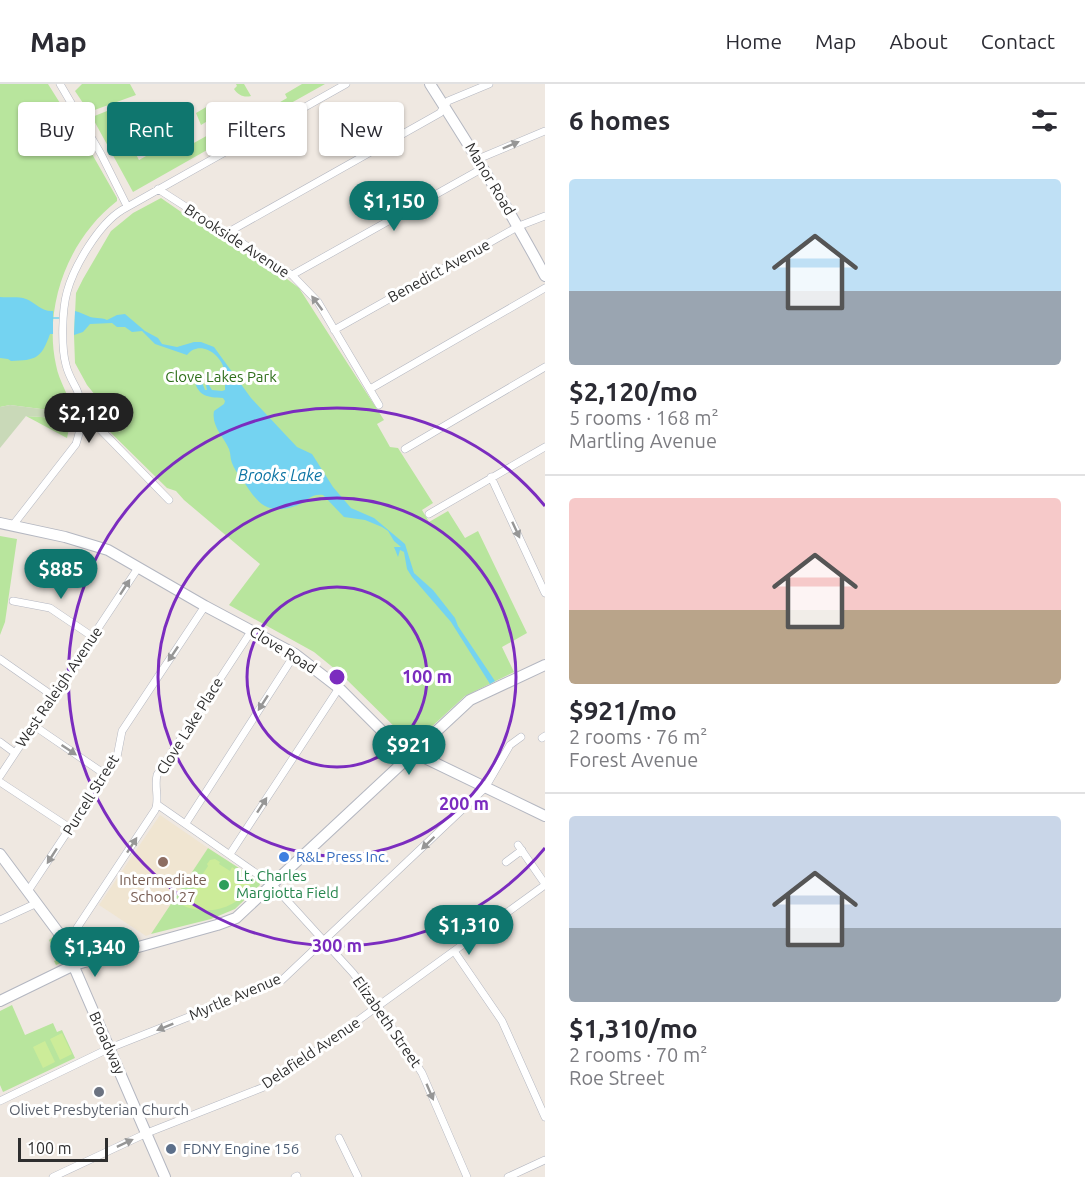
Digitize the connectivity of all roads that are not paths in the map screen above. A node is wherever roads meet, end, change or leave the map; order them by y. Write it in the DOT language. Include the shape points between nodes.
graph roads {
  1 [pos="60,84"];
  2 [pos="346,84"];
  3 [pos="430,84"];
  4 [pos="489,84"];
  5 [pos="445,107"];
  6 [pos="545,132"];
  7 [pos="481,163"];
  8 [pos="158,189"];
  9 [pos="127,206"];
  10 [pos="545,216"];
  11 [pos="519,226"];
  12 [pos="225,234"];
  13 [pos="292,275"];
  14 [pos="545,276"];
  15 [pos="545,288"];
  16 [pos="334,330"];
  17 [pos="545,367"];
  18 [pos="370,389"];
  19 [pos="379,405"];
  20 [pos="82,422"];
  21 [pos="545,447"];
  22 [pos="405,449"];
  23 [pos="491,477"];
  24 [pos="169,500"];
  25 [pos="429,514"];
  26 [pos="0,523"];
  27 [pos="13,525"];
  28 [pos="138,568"];
  29 [pos="545,594"];
  30 [pos="13,601"];
  31 [pos="205,606"];
  32 [pos="252,630"];
  33 [pos="93,637"];
  34 [pos="295,654"];
  35 [pos="0,659"];
  36 [pos="545,665"];
  37 [pos="339,688"];
  38 [pos="53,696"];
  39 [pos="33,725"];
  40 [pos="521,737"];
  41 [pos="0,742"];
  42 [pos="15,753"];
  43 [pos="412,753"];
  44 [pos="106,775"];
  45 [pos="0,776"];
  46 [pos="0,782"];
  47 [pos="486,788"];
  48 [pos="158,805"];
  49 [pos="545,816"];
  50 [pos="186,823"];
  51 [pos="70,828"];
  52 [pos="0,854"];
  53 [pos="230,854"];
  54 [pos="506,862"];
  55 [pos="545,884"];
  56 [pos="273,885"];
  57 [pos="28,891"];
  58 [pos="37,903"];
  59 [pos="0,920"];
  60 [pos="325,941"];
  61 [pos="65,946"];
  62 [pos="454,951"];
  63 [pos="74,965"];
  64 [pos="0,1001"];
  65 [pos="378,1006"];
  66 [pos="110,1048"];
  67 [pos="0,1101"];
  68 [pos="545,1117"];
  69 [pos="147,1133"];
  70 [pos="339,1138"];
  71 [pos="545,1160"];
  72 [pos="53,1177"];
  73 [pos="165,1177"];
  74 [pos="358,1177"];
  75 [pos="467,1177"];
  76 [pos="508,1177"];
  1 -- 9 [label="street"];
  2 -- 8 [label="street"];
  3 -- 5 [label="main road, Manor Road"];
  4 -- 5 [label="street" via="448,101"];
  5 -- 7 [label="main road, Manor Road"];
  5 -- 12 [label="street" via="441,113"];
  7 -- 6 [label="street, one-way"];
  7 -- 11 [label="main road, Manor Road"];
  7 -- 13 [label="street"];
  8 -- 9 [label="street"];
  8 -- 12 [label="street, Brookside Avenue"];
  9 -- 20 [label="street" via="102,226 68,290 64,312 66,365 82,404"];
  10 -- 11 [label="street, Benedict Avenue"];
  11 -- 14 [label="main road, Manor Road"];
  11 -- 16 [label="street, Benedict Avenue"];
  12 -- 13 [label="street, Brookside Avenue"];
  16 -- 13 [label="street, Brookside Avenue, one-way" via="318,302"];
  15 -- 18 [label="street"];
  16 -- 18 [label="street, Brookside Avenue"];
  17 -- 22 [label="street"];
  18 -- 19 [label="street, Brookside Avenue"];
  20 -- 24 [label="street" via="96,425"];
  20 -- 27 [label="street" via="76,444"];
  21 -- 23 [label="street"];
  23 -- 25 [label="street"];
  23 -- 29 [label="street, one-way"];
  26 -- 27 [label="main road, Clove Road"];
  27 -- 28 [label="main road, Clove Road" via="108,550"];
  28 -- 31 [label="main road, Clove Road"];
  33 -- 28 [label="street, West Raleigh Avenue, one-way"];
  30 -- 33 [label="street" via="50,608"];
  31 -- 32 [label="main road, Clove Road"];
  31 -- 44 [label="street, Purcell Street, one-way" via="122,731 118,754"];
  32 -- 34 [label="main road, Clove Road"];
  32 -- 48 [label="street, Clove Lake Place" via="157,775"];
  33 -- 38 [label="street, West Raleigh Avenue"];
  34 -- 37 [label="main road, Clove Road"];
  34 -- 50 [label="street, one-way"];
  35 -- 38 [label="street"];
  36 -- 43 [label="main road" via="471,700"];
  37 -- 43 [label="main road, Clove Road" via="390,739"];
  53 -- 37 [label="street, one-way"];
  38 -- 39 [label="street, West Raleigh Avenue"];
  39 -- 42 [label="street, West Raleigh Avenue"];
  39 -- 44 [label="street, one-way"];
  40 -- 47 [label="street, Myrtle Avenue" via="510,745"];
  41 -- 42 [label="street"];
  42 -- 45 [label="street, West Raleigh Avenue"];
  43 -- 47 [label="main road, Clove Road"];
  43 -- 56 [label="main road"];
  44 -- 51 [label="street, Purcell Street"];
  46 -- 51 [label="street"];
  47 -- 49 [label="main road, Clove Road"];
  47 -- 60 [label="street, Myrtle Avenue, one-way"];
  48 -- 50 [label="street, Elizabeth Street"];
  61 -- 48 [label="street, one-way"];
  50 -- 53 [label="street, Elizabeth Street"];
  51 -- 57 [label="street, Purcell Street, one-way"];
  52 -- 57 [label="main road, Broadway"];
  53 -- 56 [label="street, Elizabeth Street"];
  54 -- 55 [label="street" via="520,848"];
  55 -- 62 [label="street, Delafield Avenue"];
  56 -- 60 [label="street, Elizabeth Street"];
  56 -- 63 [label="main road" via="241,915 230,920"];
  57 -- 58 [label="main road, Broadway"];
  58 -- 59 [label="street"];
  58 -- 61 [label="main road, Broadway"];
  60 -- 65 [label="street, Elizabeth Street"];
  60 -- 66 [label="street, Myrtle Avenue, one-way" via="282,980"];
  61 -- 63 [label="main road, Broadway"];
  62 -- 65 [label="street, Delafield Avenue"];
  62 -- 68 [label="street" via="502,1021"];
  63 -- 64 [label="main road"];
  63 -- 66 [label="main road, Broadway"];
  65 -- 69 [label="street, Delafield Avenue" via="269,1085"];
  65 -- 75 [label="street, Elizabeth Street, one-way" via="422,1073"];
  66 -- 67 [label="street, Myrtle Avenue"];
  66 -- 69 [label="main road, Broadway"];
  72 -- 69 [label="street, Delafield Avenue, one-way"];
  69 -- 73 [label="main road, Broadway"];
  70 -- 74 [label="street"];
  71 -- 76 [label="street"];
}
